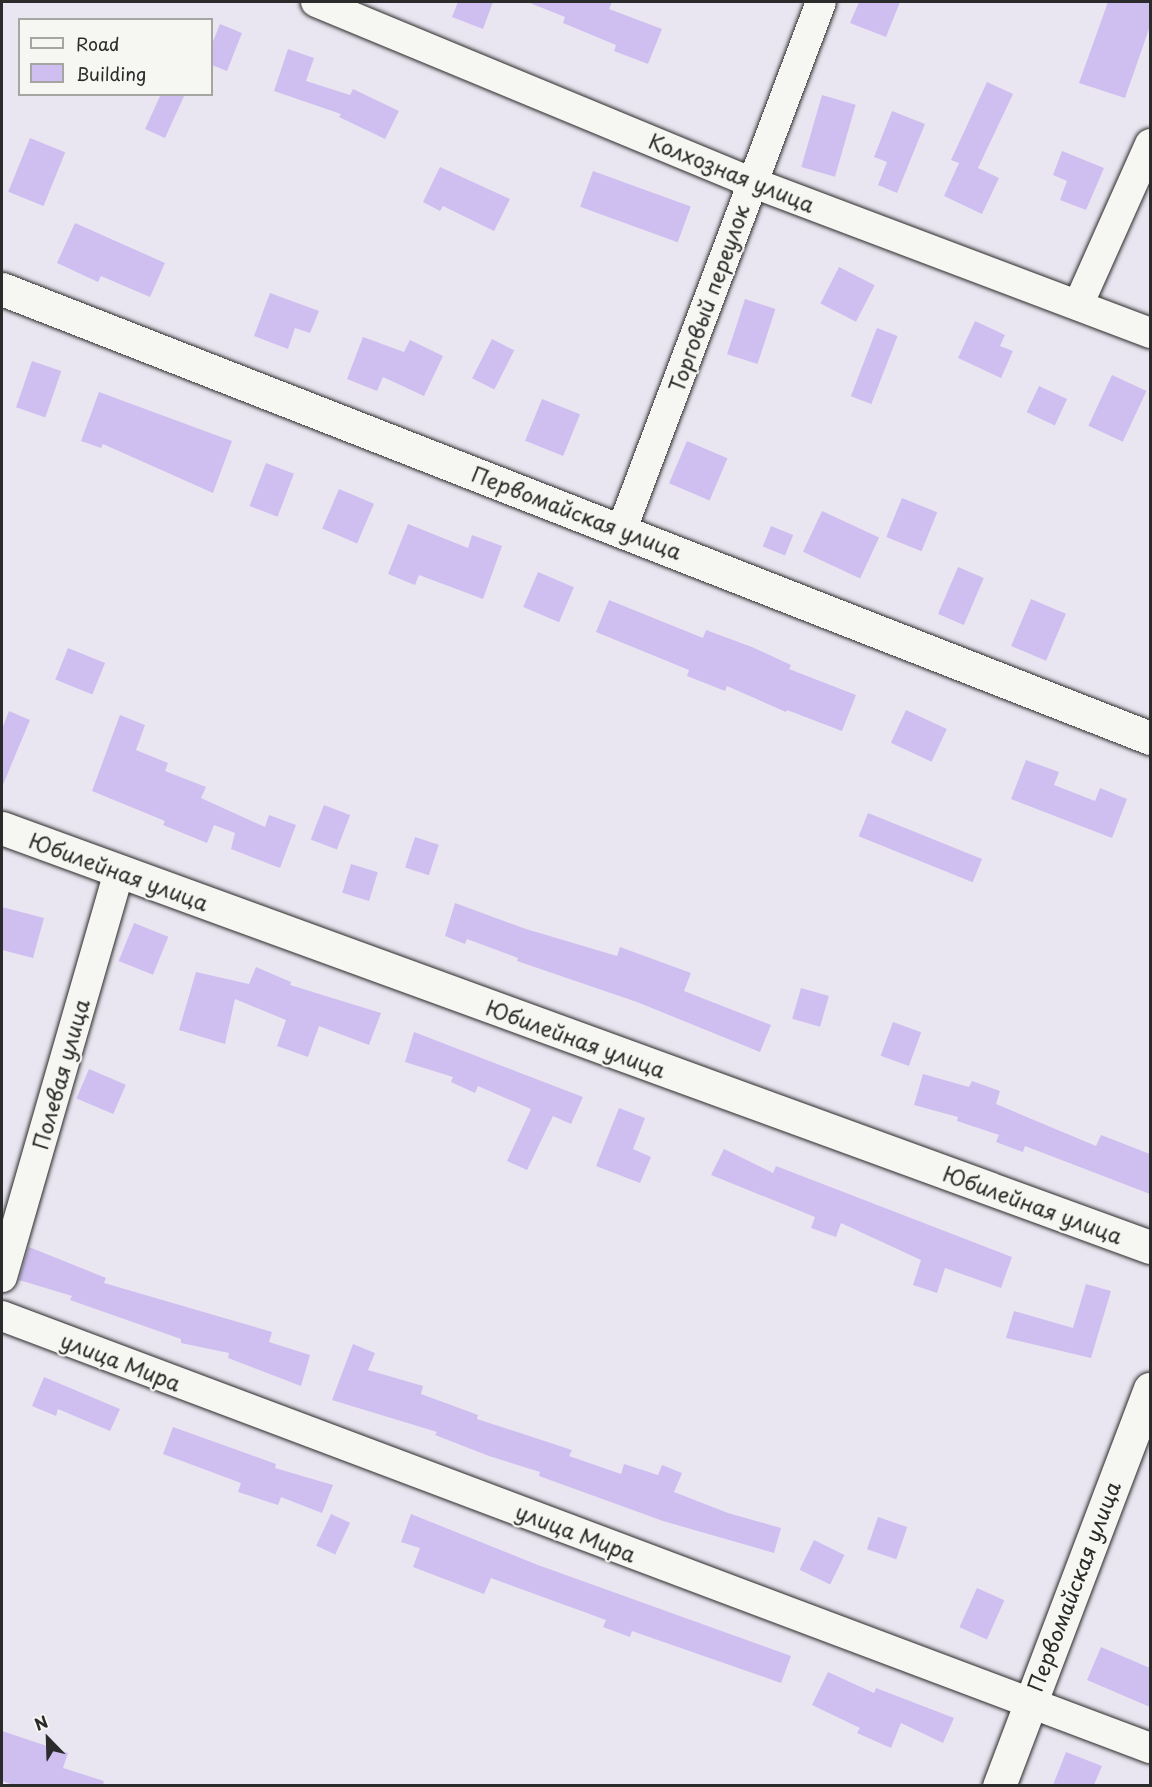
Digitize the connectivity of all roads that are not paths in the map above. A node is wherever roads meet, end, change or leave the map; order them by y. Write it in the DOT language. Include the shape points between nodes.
graph roads {
  1 [pos="316,2"];
  2 [pos="821,2"];
  3 [pos="1150,144"];
  4 [pos="751,182"];
  5 [pos="2,289"];
  6 [pos="1079,303"];
  7 [pos="1150,333"];
  8 [pos="622,529"];
  9 [pos="1150,738"];
  10 [pos="2,828"];
  11 [pos="119,871"];
  12 [pos="1150,1247"];
  13 [pos="2,1277"];
  14 [pos="2,1316"];
  15 [pos="1150,1389"];
  16 [pos="1028,1702"];
  17 [pos="1150,1748"];
  18 [pos="999,1785"];
  1 -- 4 [label="street, Колхозная улица"];
  2 -- 4 [label="street, Торговый переулок"];
  3 -- 6 [label="street"];
  4 -- 6 [label="street, Колхозная улица"];
  4 -- 8 [label="street, Торговый переулок"];
  5 -- 8 [label="street, Первомайская улица"];
  6 -- 7 [label="street, Колхозная улица"];
  8 -- 9 [label="street, Первомайская улица"];
  10 -- 11 [label="street, Юбилейная улица"];
  11 -- 12 [label="street, Юбилейная улица"];
  11 -- 13 [label="street, Полевая улица"];
  14 -- 16 [label="street, улица Мира"];
  15 -- 16 [label="street, Первомайская улица"];
  16 -- 17 [label="street, улица Мира"];
  16 -- 18 [label="street, Первомайская улица"];
}
